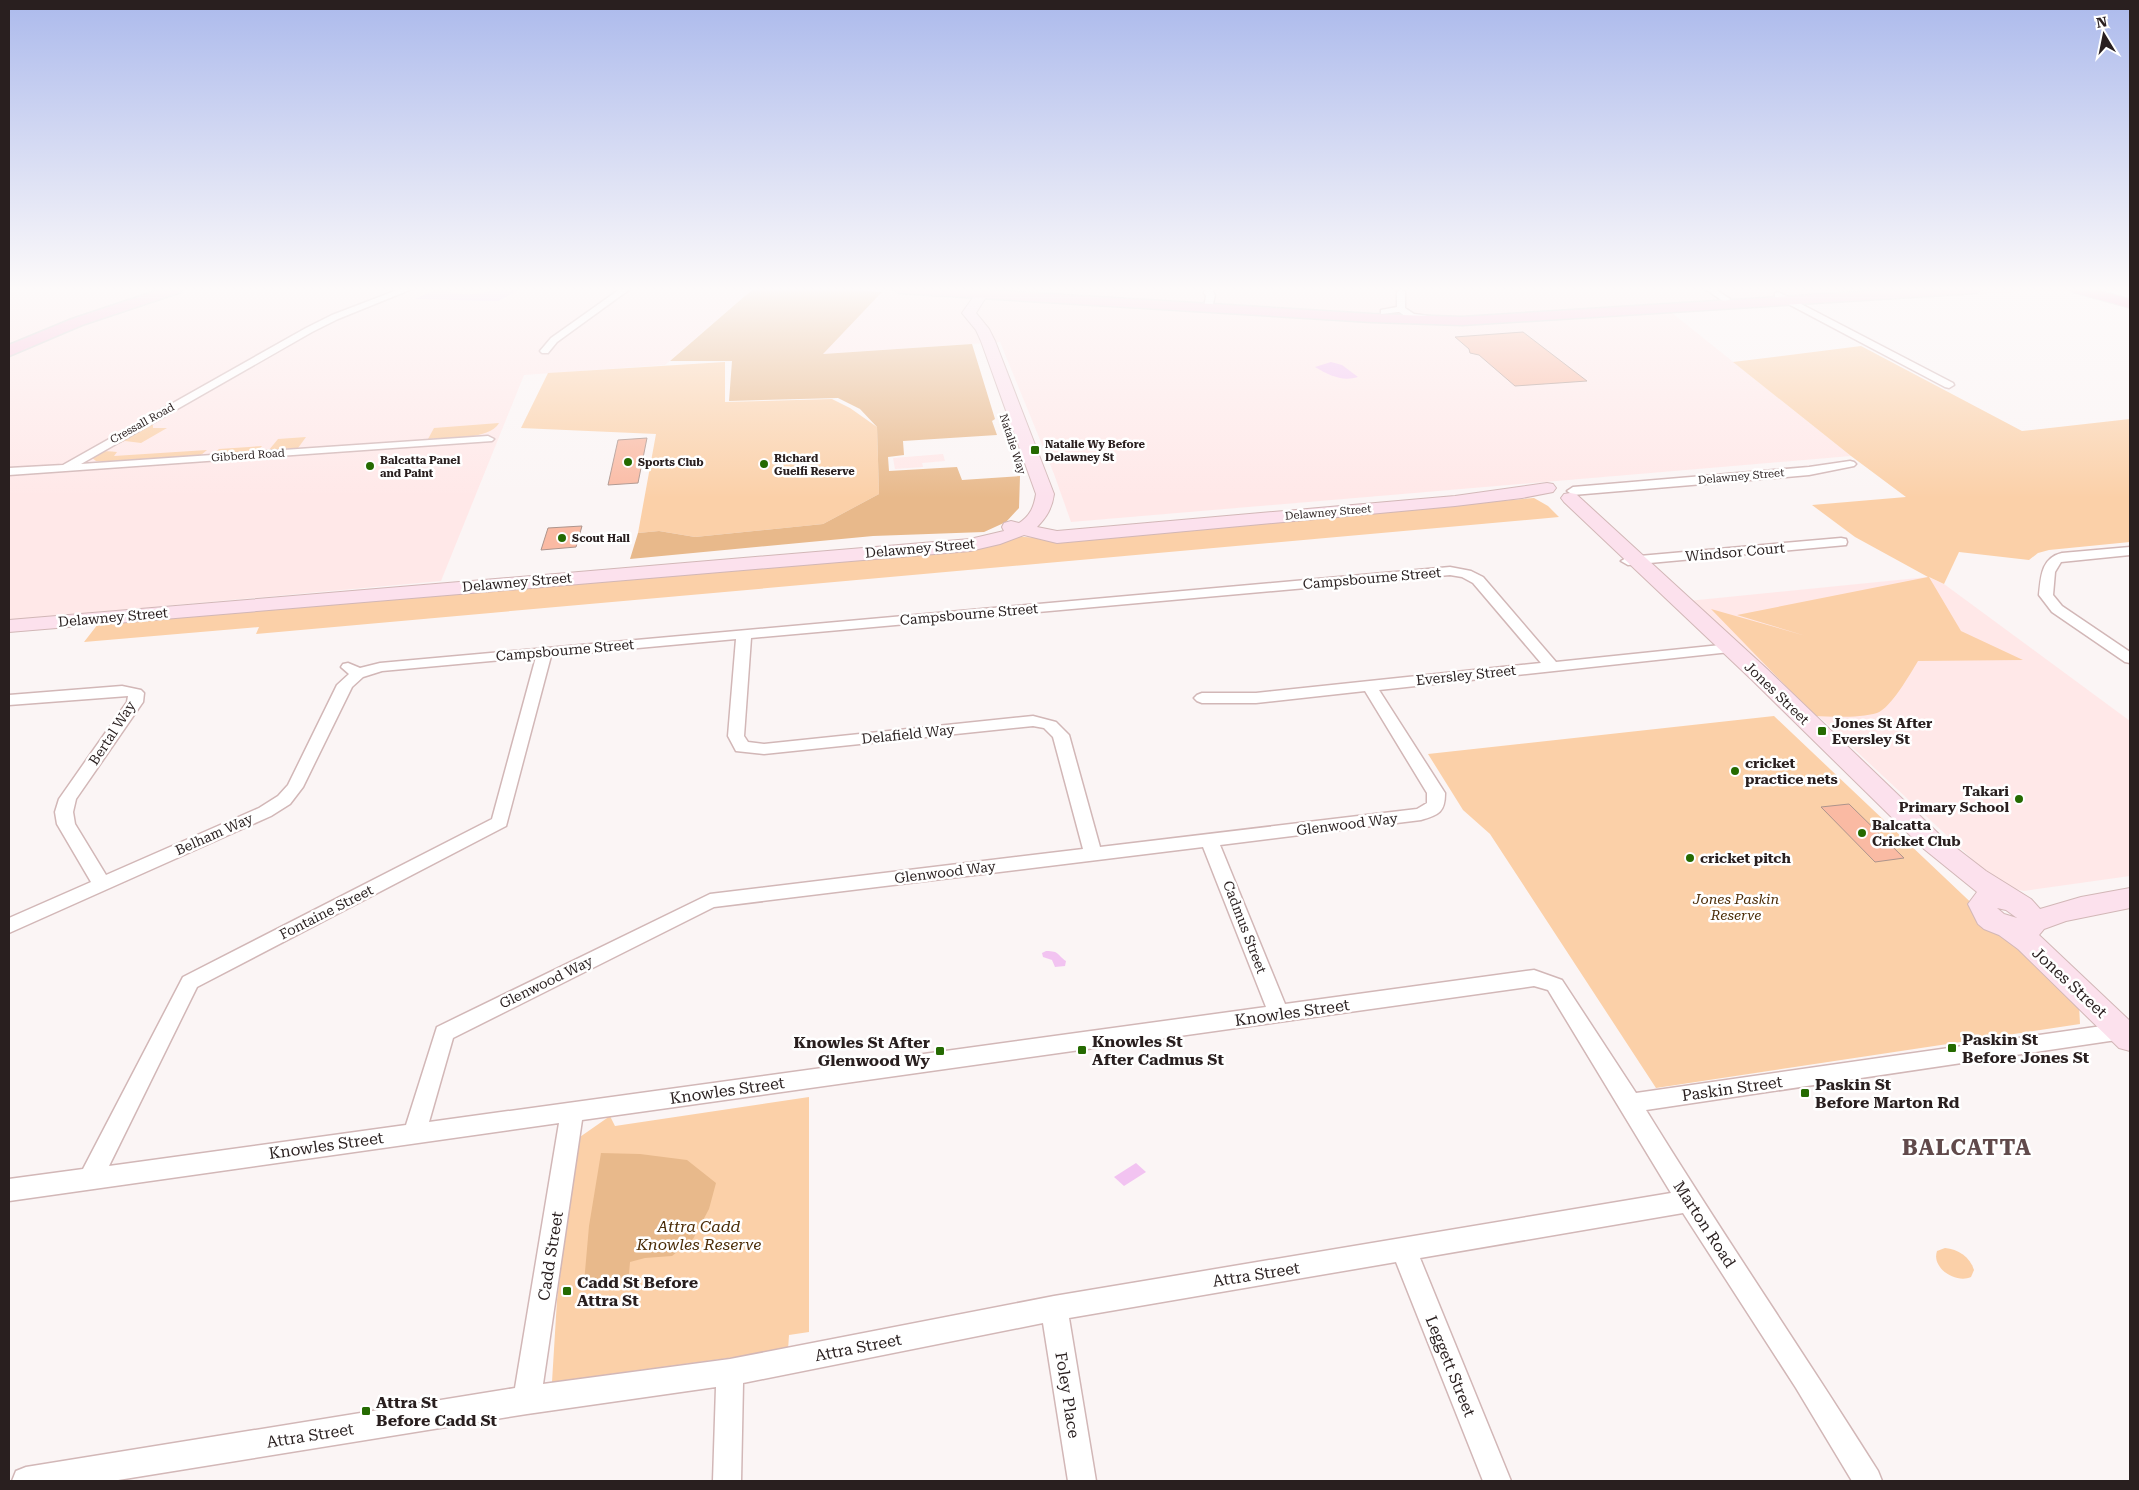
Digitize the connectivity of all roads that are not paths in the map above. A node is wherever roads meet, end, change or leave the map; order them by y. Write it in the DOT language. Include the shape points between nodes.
graph roads {
  1 [pos="259,359"];
  2 [pos="995,359"];
  3 [pos="1899,359"];
  4 [pos="1949,385"];
  5 [pos="488,439"];
  6 [pos="1850,464"];
  7 [pos="67,468"];
  8 [pos="9,472"];
  9 [pos="1561,495"];
  10 [pos="1020,526"];
  11 [pos="1841,542"];
  12 [pos="2130,551"];
  13 [pos="1632,561"];
  14 [pos="9,626"];
  15 [pos="744,634"];
  16 [pos="1726,649"];
  17 [pos="545,652"];
  18 [pos="2130,659"];
  19 [pos="1552,667"];
  20 [pos="353,671"];
  21 [pos="1369,685"];
  22 [pos="1202,698"];
  23 [pos="9,700"];
  24 [pos="1210,840"];
  25 [pos="1093,854"];
  26 [pos="102,884"];
  27 [pos="2130,898"];
  28 [pos="2020,917"];
  29 [pos="9,926"];
  30 [pos="1534,978"];
  31 [pos="1279,1014"];
  32 [pos="2128,1031"];
  33 [pos="1630,1103"];
  34 [pos="572,1112"];
  35 [pos="415,1132"];
  36 [pos="91,1178"];
  37 [pos="9,1190"];
  38 [pos="1689,1201"];
  39 [pos="1404,1250"];
  40 [pos="1054,1308"];
  41 [pos="730,1372"];
  42 [pos="527,1400"];
  43 [pos="26,1481"];
  44 [pos="727,1481"];
  45 [pos="1082,1481"];
  46 [pos="1497,1481"];
  47 [pos="1868,1481"];
  1 -- 7 [label="street, Cressall Road"];
  2 -- 10 [label="street, Natalie Way" via="1045,494 1044,504"];
  3 -- 4 [label="street"];
  5 -- 7 [label="street, Gibberd Road"];
  6 -- 9 [label="street, Delawney Street" via="1809,471"];
  7 -- 8 [label="street, Gibberd Road"];
  9 -- 10 [label="street, Delawney Street" via="1455,501 1057,537"];
  9 -- 13 [label="street, Jones Street"];
  10 -- 14 [label="street, Delawney Street" via="979,543"];
  11 -- 13 [label="street, Windsor Court"];
  12 -- 18 [label="street" via="2053,560 2046,595 2057,609"];
  13 -- 16 [label="street, Jones Street"];
  15 -- 17 [label="street, Campsbourne Street"];
  15 -- 19 [label="street, Campsbourne Street" via="1450,572 1478,580"];
  15 -- 25 [label="street, Delafield Way" via="736,736 742,747 764,749 1033,720 1050,725 1061,735"];
  16 -- 19 [label="street, Eversley Street"];
  16 -- 28 [label="street, Jones Street" via="1878,788 1932,843"];
  16 -- 28 [label="street, Jones Street" via="1908,831 1968,885 1990,918"];
  17 -- 20 [label="street, Campsbourne Street"];
  17 -- 36 [label="street, Fontaine Street" via="500,822 190,982"];
  19 -- 21 [label="street, Eversley Street"];
  20 -- 26 [label="street, Belham Way" via="295,787 284,800 265,812"];
  21 -- 22 [label="street, Eversley Street" via="1256,698"];
  21 -- 24 [label="street, Glenwood Way" via="1436,793 1436,806 1421,814"];
  23 -- 26 [label="street, Bertal Way" via="122,691 136,693 135,702 68,798 64,812 66,824"];
  24 -- 25 [label="street, Glenwood Way"];
  24 -- 31 [label="street, Cadmus Street"];
  25 -- 35 [label="street, Glenwood Way" via="710,900 444,1033"];
  26 -- 29 [label="street, Belham Way"];
  27 -- 28 [label="street"];
  28 -- 32 [label="street, Jones Street" via="2028,942 2046,961"];
  30 -- 31 [label="street, Knowles Street"];
  30 -- 33 [label="street, Marton Road" via="1555,985"];
  31 -- 34 [label="street, Knowles Street"];
  32 -- 33 [label="street, Paskin Street"];
  33 -- 38 [label="street, Marton Road"];
  34 -- 35 [label="street, Knowles Street"];
  34 -- 42 [label="street, Cadd Street"];
  35 -- 36 [label="street, Knowles Street"];
  36 -- 37 [label="street, Knowles Street"];
  38 -- 39 [label="street, Attra Street"];
  38 -- 47 [label="street, Marton Road"];
  39 -- 40 [label="street, Attra Street"];
  39 -- 46 [label="street, Leggett Street"];
  40 -- 41 [label="street, Attra Street"];
  40 -- 45 [label="street, Foley Place"];
  41 -- 42 [label="street, Attra Street"];
  41 -- 44 [label="street"];
  42 -- 43 [label="street, Attra Street"];
}
